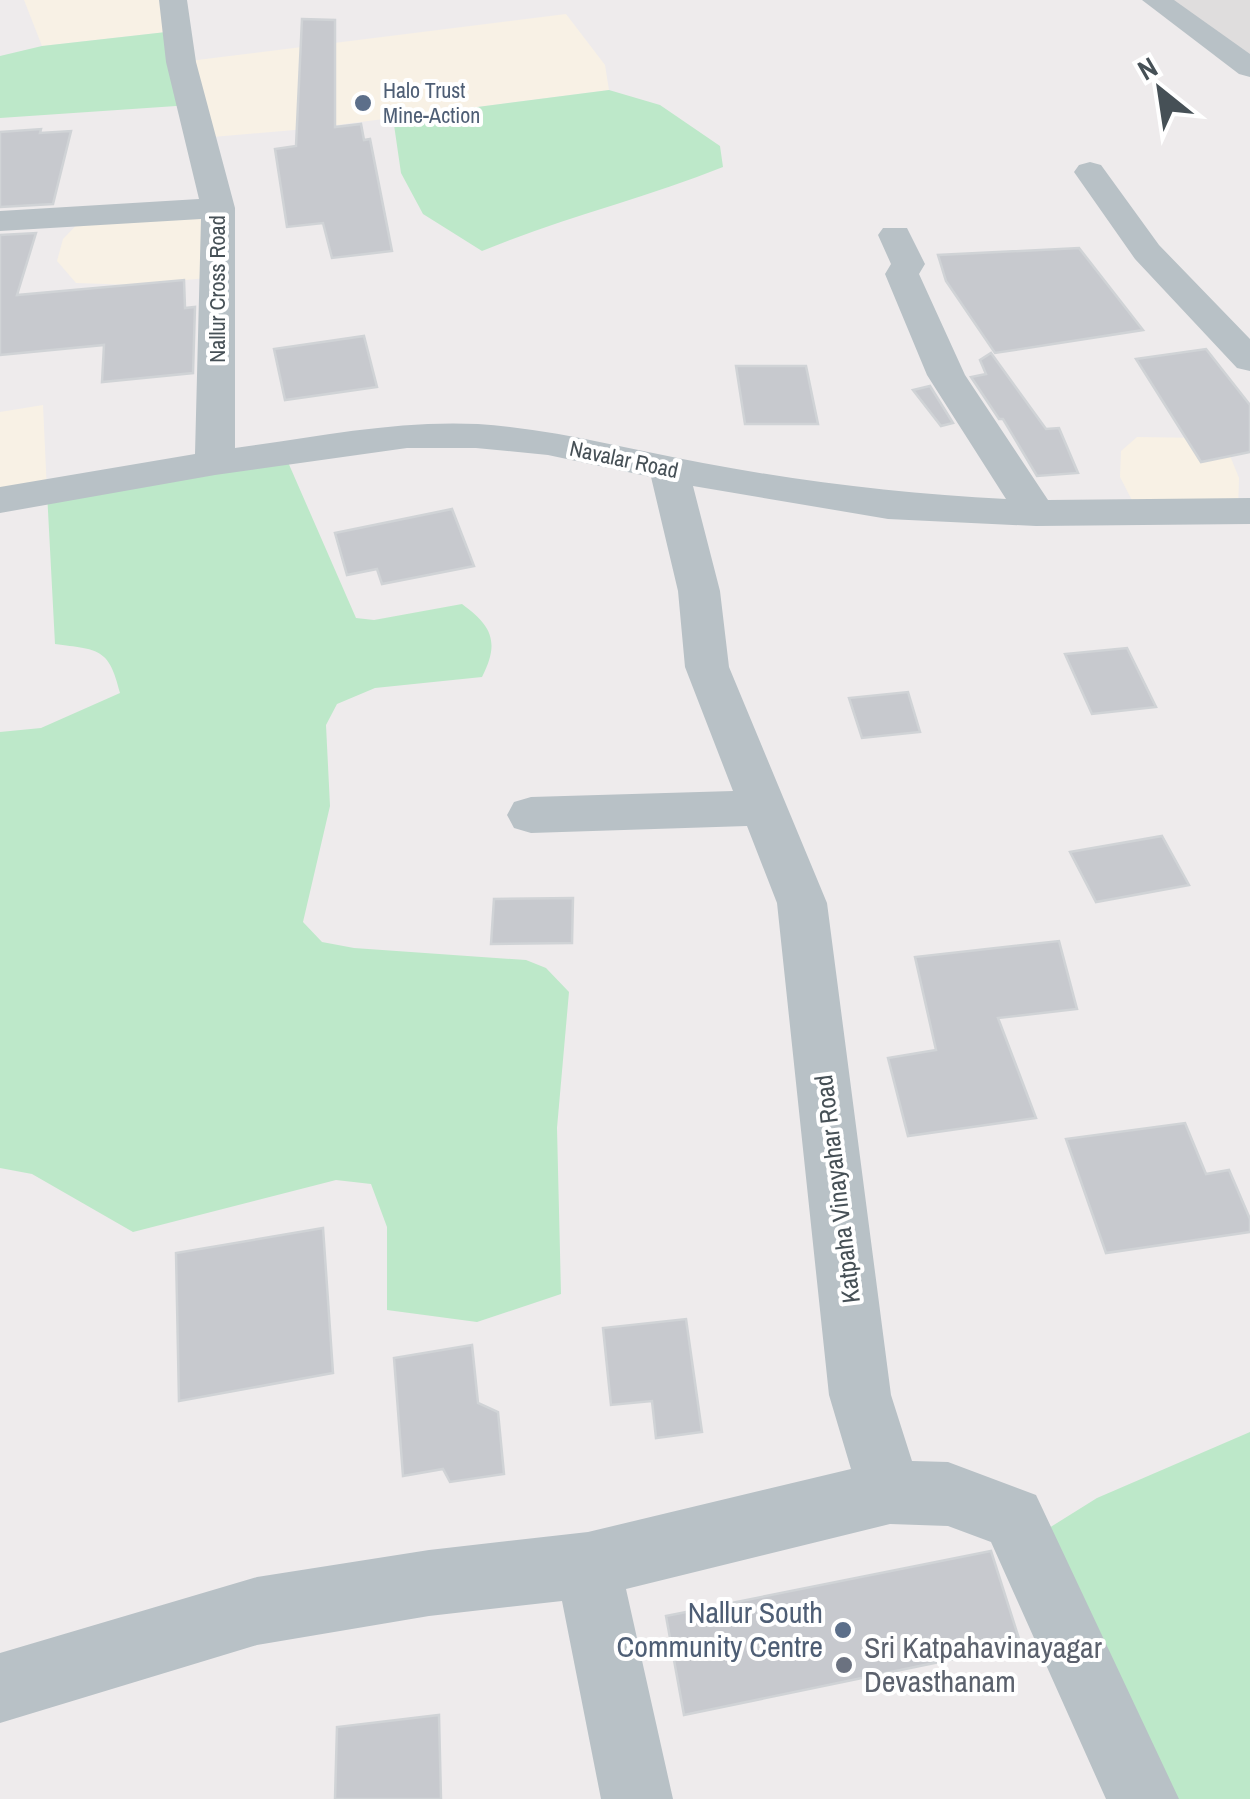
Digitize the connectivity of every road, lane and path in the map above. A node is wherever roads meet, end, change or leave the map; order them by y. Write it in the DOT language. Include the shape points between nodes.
graph roads {
  1 [pos="173,0"];
  2 [pos="1156,0"];
  3 [pos="1250,68"];
  4 [pos="1090,172"];
  5 [pos="218,208"];
  6 [pos="0,220"];
  7 [pos="894,235"];
  8 [pos="1250,360"];
  9 [pos="215,463"];
  10 [pos="669,469"];
  11 [pos="0,500"];
  12 [pos="1250,511"];
  13 [pos="1036,513"];
  14 [pos="762,808"];
  15 [pos="531,815"];
  16 [pos="890,1492"];
  17 [pos="588,1565"];
  18 [pos="0,1688"];
  19 [pos="637,1799"];
  20 [pos="1144,1799"];
  1 -- 5 [label="street, Nallur Cross Road" via="181,62"];
  2 -- 3 [label="street"];
  4 -- 8 [label="street" via="1147,252"];
  5 -- 6 [label="street"];
  5 -- 9 [label="street, Nallur Cross Road"];
  7 -- 13 [label="street" via="908,264 902,274 946,374"];
  9 -- 10 [label="street, Navalar Road" via="407,436 476,436 548,443"];
  9 -- 11 [label="street, Navalar Road"];
  10 -- 13 [label="street, Navalar Road" via="888,506"];
  10 -- 14 [label="street, Katpaha Vinayahar Road" via="699,590 706,667"];
  12 -- 13 [label="street, Navalar Road"];
  14 -- 15 [label="street"];
  14 -- 16 [label="street, Katpaha Vinayahar Road" via="802,903 860,1395"];
  16 -- 17 [label="street"];
  16 -- 20 [label="street" via="948,1494 1013,1518"];
  17 -- 18 [label="street" via="258,1611"];
  17 -- 19 [label="street"];
}
